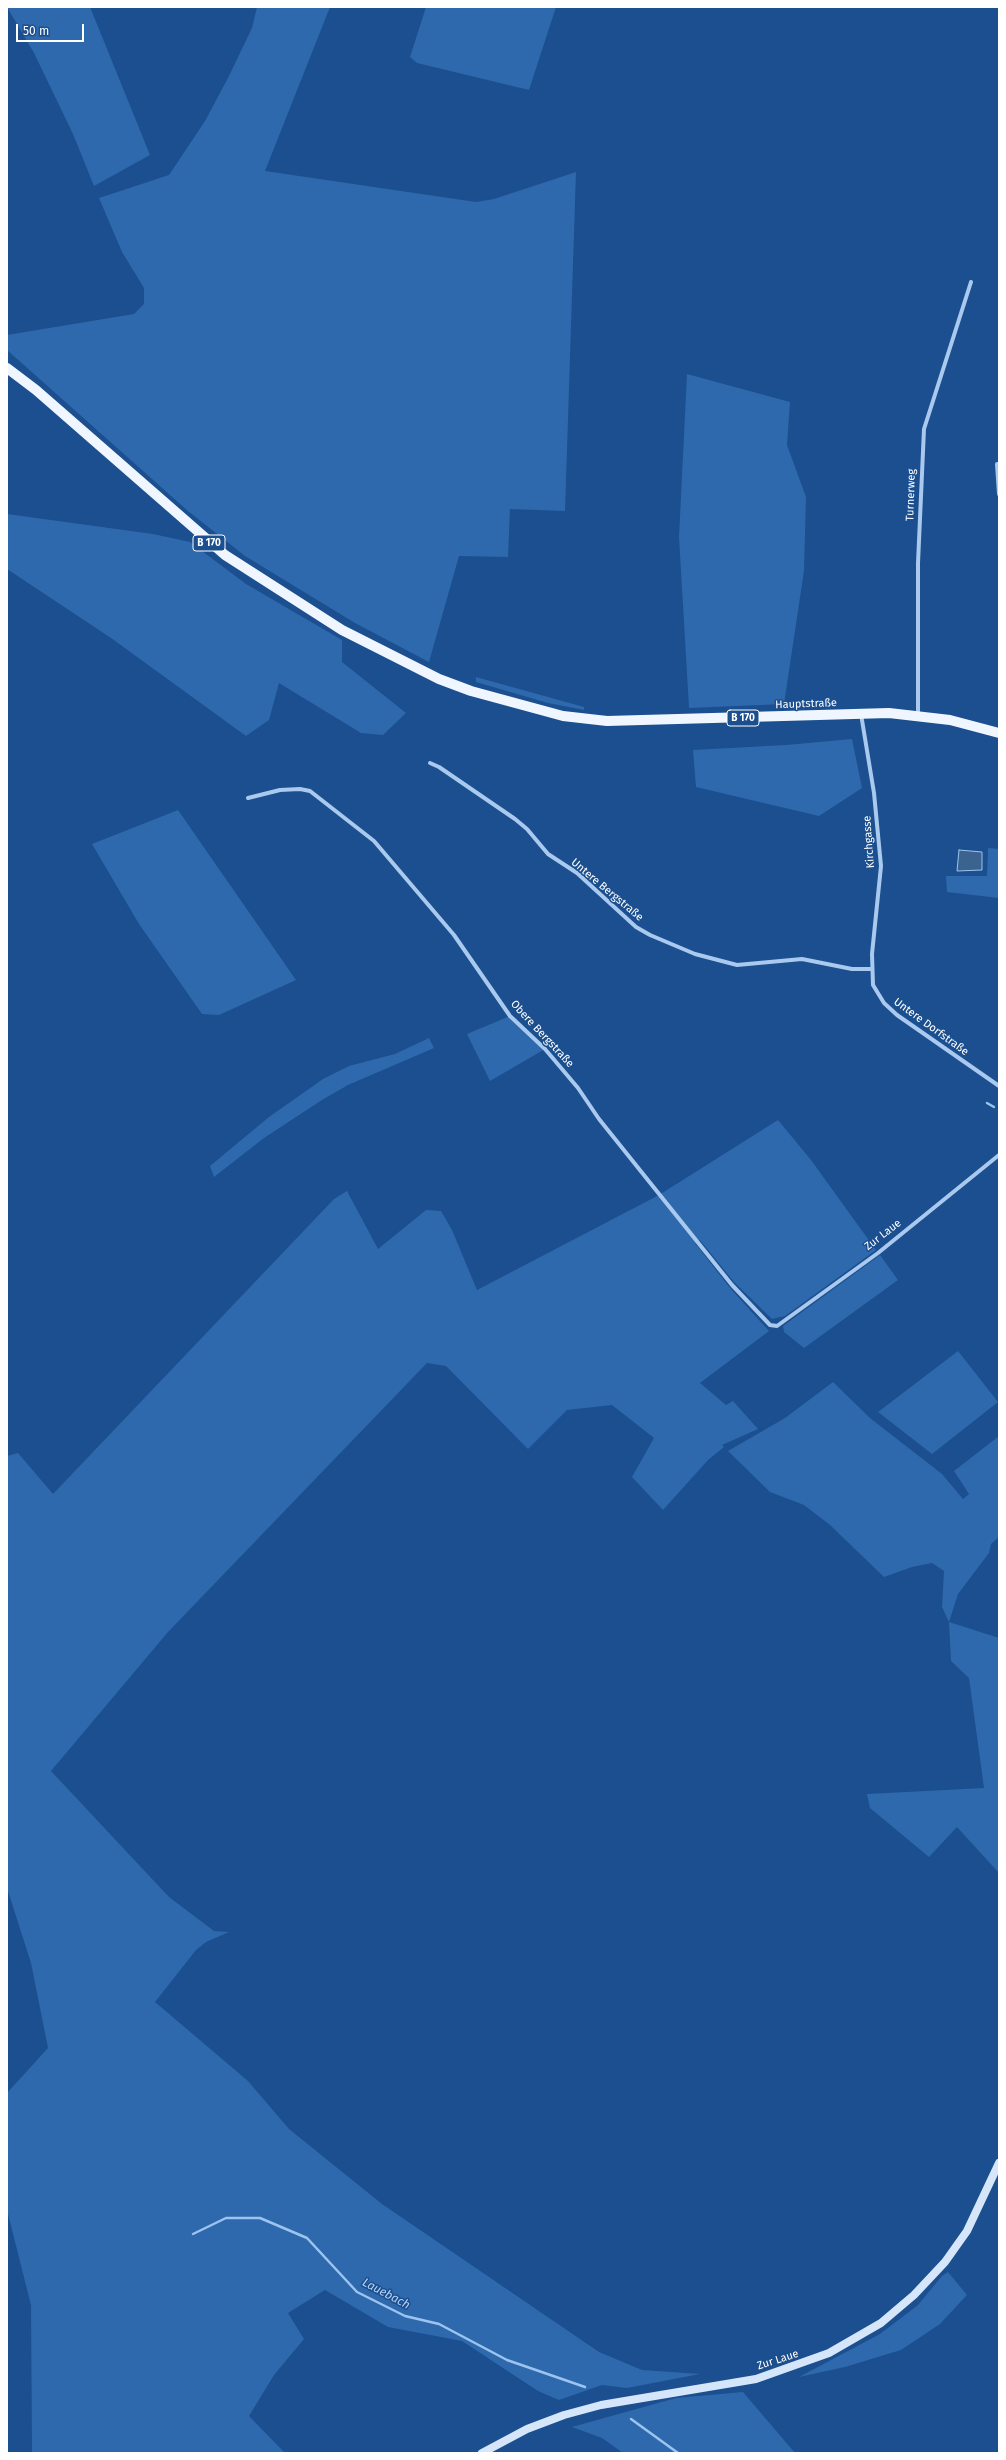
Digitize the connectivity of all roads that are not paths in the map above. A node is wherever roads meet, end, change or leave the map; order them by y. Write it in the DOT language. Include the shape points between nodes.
graph roads {
  1 [pos="971,282"];
  2 [pos="7,368"];
  3 [pos="999,464"];
  4 [pos="999,494"];
  5 [pos="861,714"];
  6 [pos="918,715"];
  7 [pos="999,733"];
  8 [pos="430,763"];
  9 [pos="248,798"];
  10 [pos="871,969"];
  11 [pos="999,1086"];
  12 [pos="999,1155"];
  13 [pos="777,1326"];
  14 [pos="999,2163"];
  15 [pos="482,2453"];
  1 -- 6 [label="street, Turnerweg" via="924,429 920,471 918,563"];
  2 -- 5 [label="main road, Hauptstraße / B 170" via="36,390 225,555 342,630 439,679 471,691 563,716 625,722"];
  3 -- 4 [label="street"];
  5 -- 6 [label="main road, Hauptstraße / B 170"];
  5 -- 10 [label="street, Kirchgasse" via="874,793 881,866"];
  6 -- 7 [label="main road, Hauptstraße / B 170" via="950,720"];
  8 -- 10 [label="street, Untere Bergstraße" via="515,819 548,854 576,873 636,927 650,935 695,954 737,965 802,959 852,969"];
  9 -- 13 [label="street, Obere Bergstraße" via="280,790 310,791 374,841 454,936 510,1016 545,1050 578,1088 599,1119 732,1285 763,1319 770,1325"];
  10 -- 11 [label="street, Untere Dorfstraße" via="874,985 884,1003 928,1038"];
  12 -- 13 [label="street, Zur Laue" via="878,1253"];
  14 -- 15 [label="main road, Zur Laue" via="967,2231 945,2262 914,2295 881,2323 828,2354 756,2379 601,2405 564,2415 527,2429"];
}
